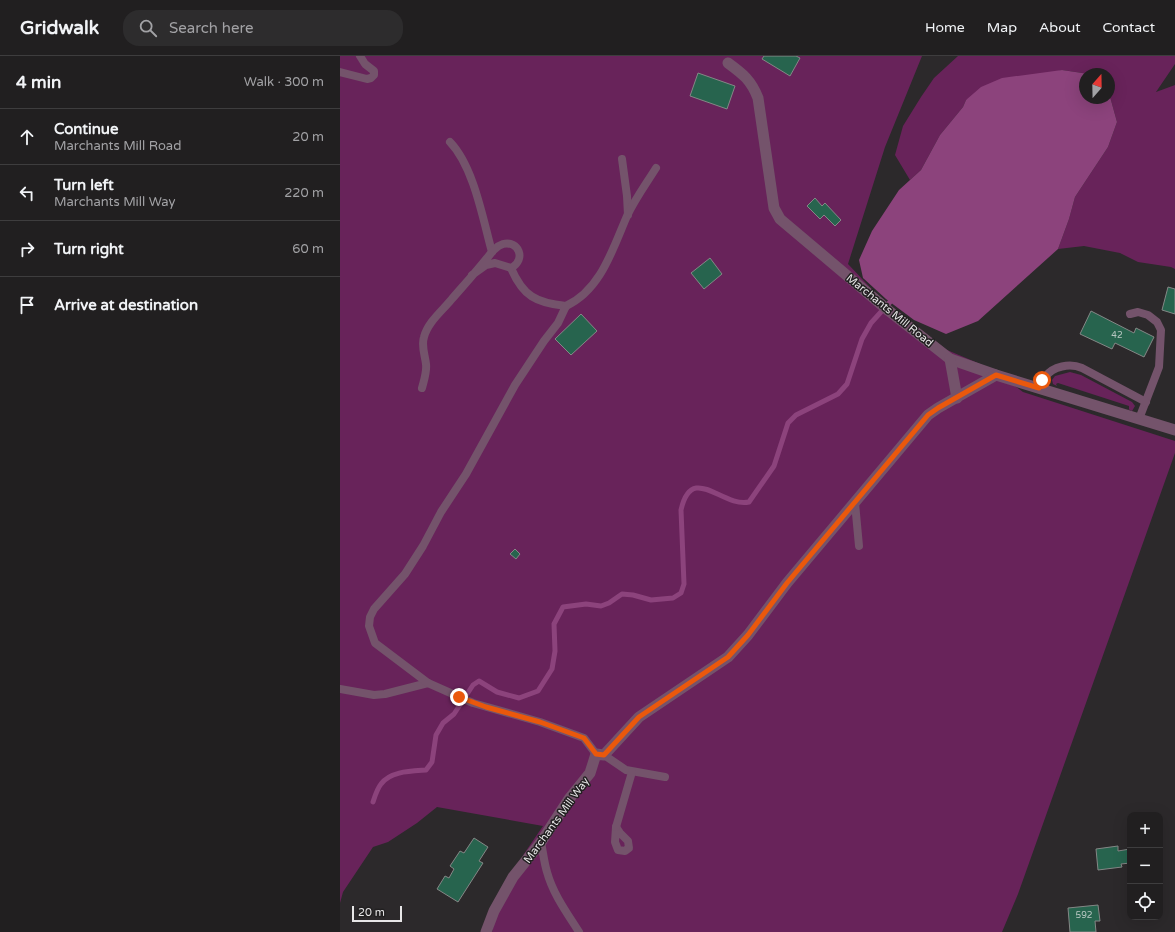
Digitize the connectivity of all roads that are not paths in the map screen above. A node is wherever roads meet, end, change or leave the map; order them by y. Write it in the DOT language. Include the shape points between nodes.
graph roads {
  1 [pos="360,56"];
  2 [pos="728,63"];
  3 [pos="340,72"];
  4 [pos="450,142"];
  5 [pos="622,159"];
  6 [pos="656,168"];
  7 [pos="628,216"];
  8 [pos="492,252"];
  9 [pos="511,268"];
  10 [pos="472,275"];
  11 [pos="566,306"];
  12 [pos="1130,314"];
  13 [pos="950,358"];
  14 [pos="996,375"];
  15 [pos="422,388"];
  16 [pos="1039,388"];
  17 [pos="957,398"];
  18 [pos="1146,402"];
  19 [pos="1139,419"];
  20 [pos="1175,430"];
  21 [pos="855,503"];
  22 [pos="859,546"];
  23 [pos="428,683"];
  24 [pos="340,689"];
  25 [pos="600,754"];
  26 [pos="632,772"];
  27 [pos="664,777"];
  28 [pos="616,827"];
  29 [pos="541,842"];
  30 [pos="486,932"];
  31 [pos="579,932"];
  1 -- 3 [label="lane" via="374,71 372,78"];
  2 -- 13 [label="street, Marchants Mill Road" via="744,75 758,98 776,214 889,311"];
  4 -- 8 [label="lane" via="458,150 467,168"];
  5 -- 7 [label="lane"];
  6 -- 7 [label="lane"];
  7 -- 11 [label="lane" via="609,260 589,289"];
  8 -- 9 [label="lane" via="502,244 515,246 520,258"];
  8 -- 10 [label="lane"];
  9 -- 10 [label="lane" via="495,263 486,265"];
  9 -- 11 [label="lane" via="517,282 528,294 547,303"];
  10 -- 15 [label="lane" via="426,331 423,347 426,369"];
  11 -- 23 [label="lane" via="558,323 516,385 423,546 405,574 374,608 370,617 368,626 375,643"];
  12 -- 18 [label="lane" via="1138,312 1148,315 1158,322 1161,330 1159,367"];
  13 -- 14 [label="street, Marchants Mill Road"];
  13 -- 17 [label="street"];
  14 -- 16 [label="street, Marchants Mill Road"];
  14 -- 17 [label="street, Marchants Mill Way"];
  16 -- 18 [label="lane" via="1045,376 1051,371 1070,365 1084,369"];
  16 -- 19 [label="street, Marchants Mill Road"];
  17 -- 21 [label="street, Marchants Mill Way" via="928,415"];
  18 -- 19 [label="lane"];
  19 -- 20 [label="street, Marchants Mill Road"];
  21 -- 22 [label="lane"];
  21 -- 25 [label="street, Marchants Mill Way" via="728,657 639,717"];
  23 -- 24 [label="lane" via="374,695"];
  23 -- 25 [label="lane" via="473,703 540,722 584,738"];
  25 -- 26 [label="lane"];
  25 -- 29 [label="street, Marchants Mill Way" via="590,774 569,799"];
  26 -- 27 [label="lane"];
  26 -- 28 [label="lane"];
  29 -- 30 [label="street, Marchants Mill Way" via="513,877 494,911"];
  29 -- 31 [label="lane" via="552,886"];
}
